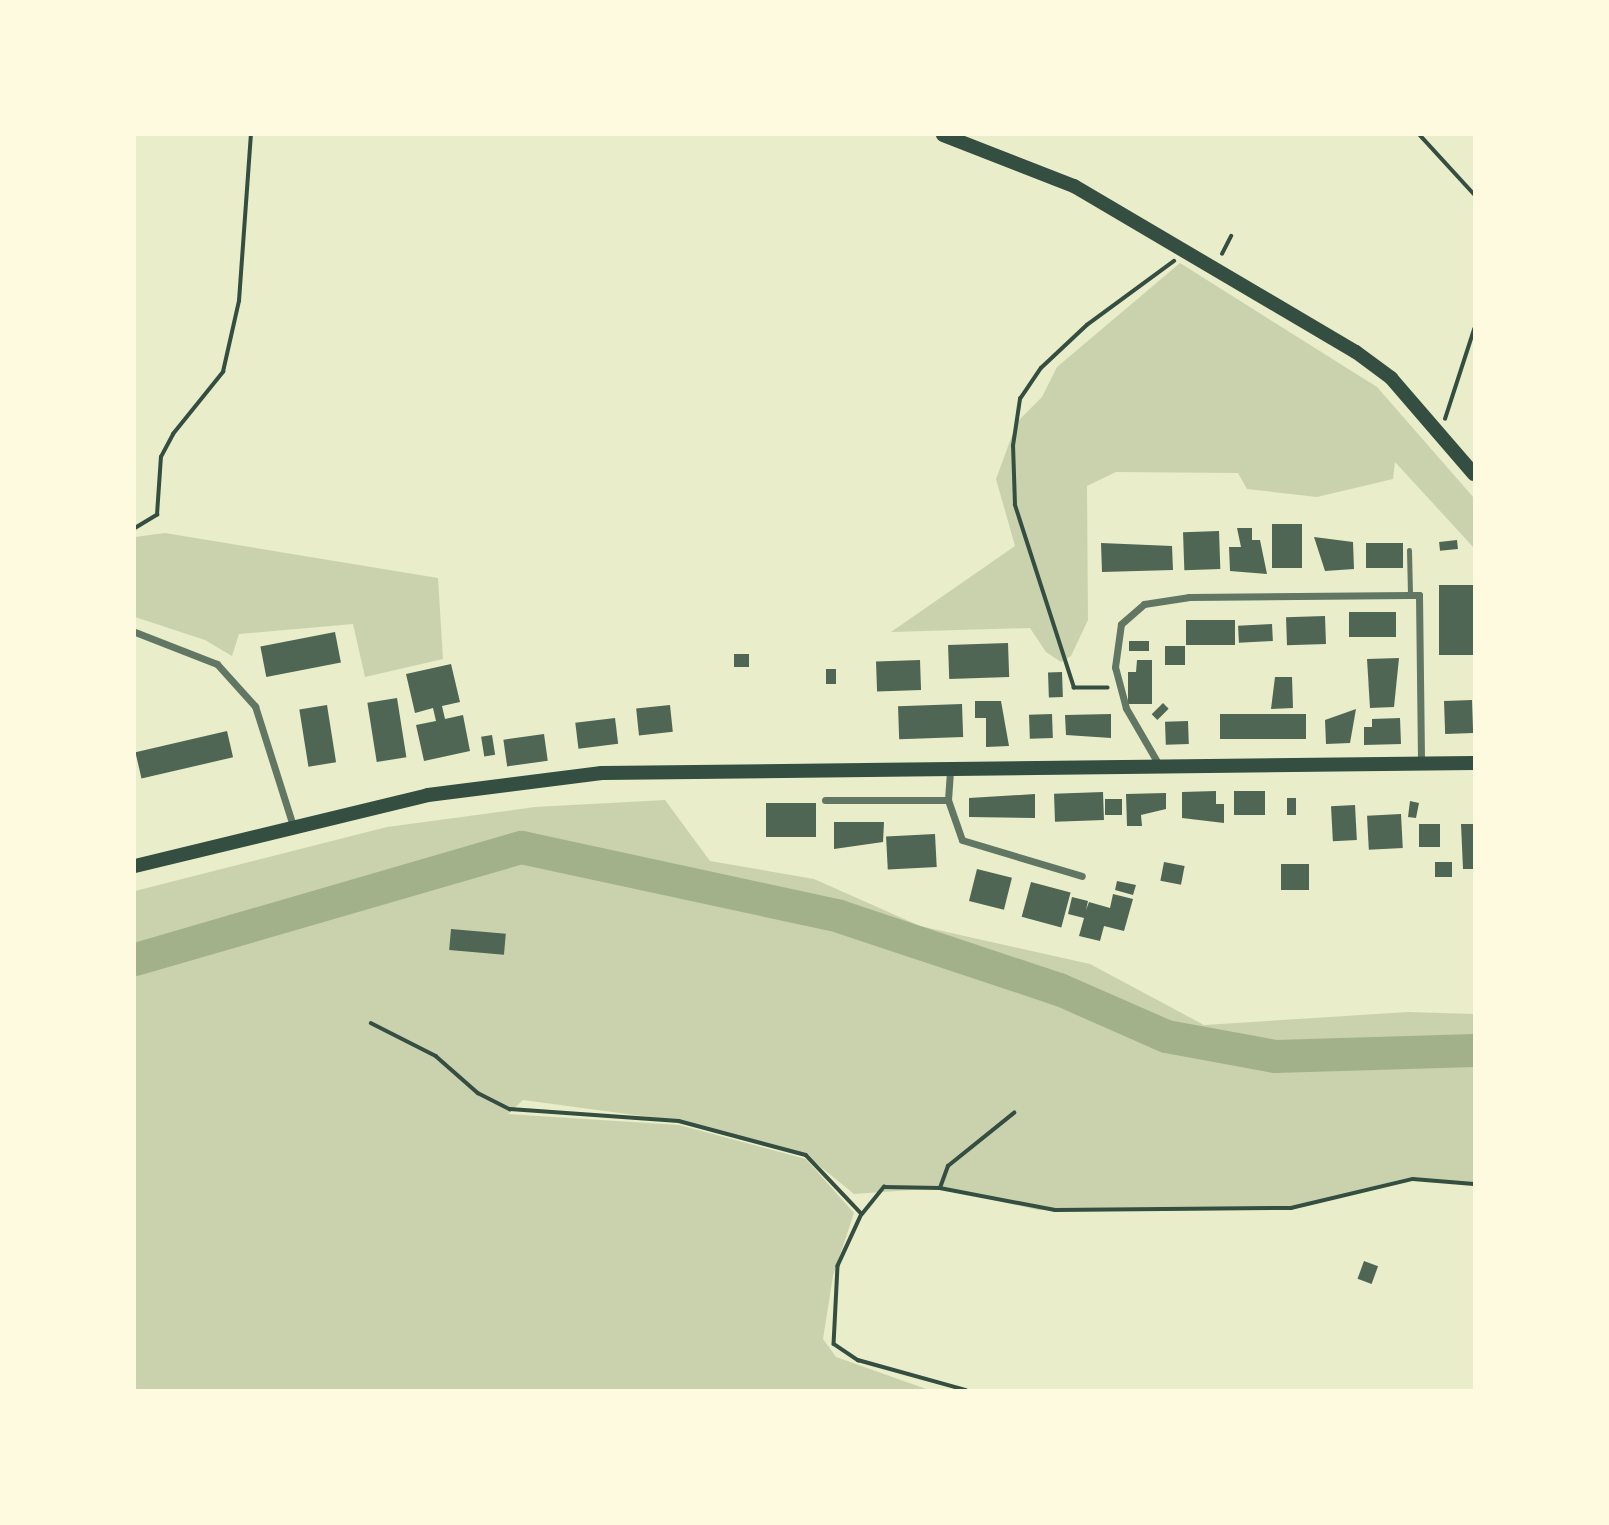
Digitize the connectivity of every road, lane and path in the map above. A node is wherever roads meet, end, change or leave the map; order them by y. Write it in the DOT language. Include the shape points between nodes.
graph roads {
  1 [pos="251,135"];
  2 [pos="943,135"];
  3 [pos="1420,135"];
  4 [pos="1474,194"];
  5 [pos="1231,236"];
  6 [pos="1188,248"];
  7 [pos="1216,265"];
  8 [pos="1474,330"];
  9 [pos="1440,434"];
  10 [pos="1474,474"];
  11 [pos="135,528"];
  12 [pos="1409,550"];
  13 [pos="1410,595"];
  14 [pos="135,632"];
  15 [pos="1117,687"];
  16 [pos="1474,763"];
  17 [pos="1421,764"];
  18 [pos="1159,765"];
  19 [pos="950,768"];
  20 [pos="825,800"];
  21 [pos="948,800"];
  22 [pos="293,826"];
  23 [pos="135,866"];
  24 [pos="1082,876"];
  25 [pos="371,1023"];
  26 [pos="1014,1113"];
  27 [pos="1474,1184"];
  28 [pos="940,1188"];
  29 [pos="862,1214"];
  30 [pos="966,1390"];
  1 -- 11 [label="path" via="239,301 223,372 173,434 161,457 157,516"];
  2 -- 6 [label="main road" via="1074,186"];
  3 -- 4 [label="path"];
  5 -- 7 [label="path"];
  6 -- 7 [label="main road"];
  6 -- 15 [label="path" via="1041,368 1018,411 1015,505 1074,688"];
  7 -- 9 [label="main road" via="1391,378"];
  8 -- 9 [label="path"];
  9 -- 10 [label="main road"];
  12 -- 13 [label="lane"];
  13 -- 15 [label="street" via="1159,599 1121,624"];
  13 -- 17 [label="street" via="1419,595"];
  14 -- 22 [label="street" via="217,664 255,706"];
  15 -- 18 [label="street"];
  16 -- 17 [label="main road"];
  17 -- 18 [label="main road"];
  18 -- 19 [label="main road"];
  19 -- 21 [label="street"];
  19 -- 22 [label="main road" via="552,778 428,795"];
  20 -- 21 [label="street"];
  21 -- 24 [label="street" via="962,840"];
  22 -- 23 [label="main road"];
  25 -- 29 [label="path" via="436,1056 478,1093 510,1109 679,1121 806,1155"];
  26 -- 28 [label="path" via="948,1166"];
  27 -- 28 [label="path" via="1413,1179 1291,1208 1038,1210"];
  28 -- 29 [label="path" via="884,1187"];
  29 -- 30 [label="path" via="838,1266 834,1345 858,1360"];
}
